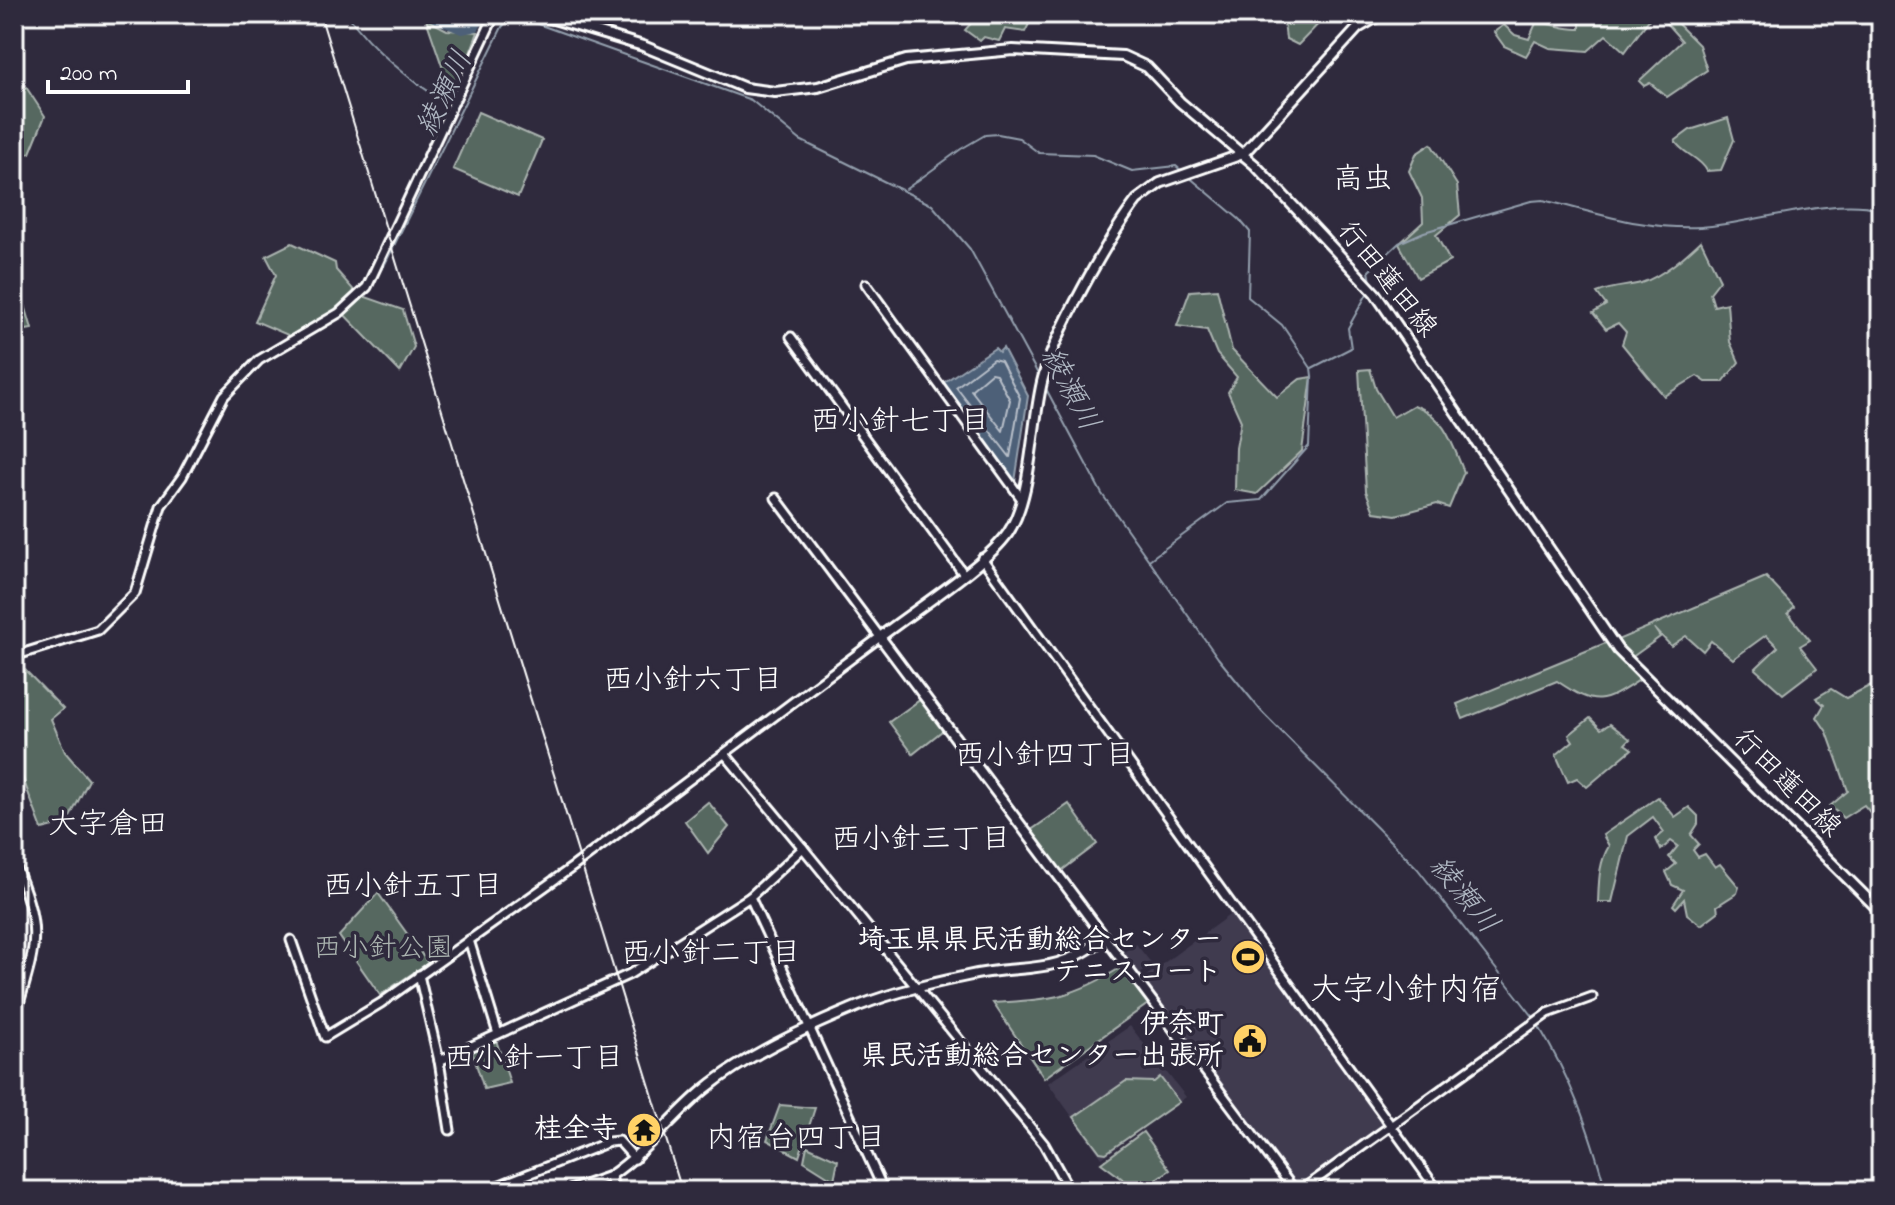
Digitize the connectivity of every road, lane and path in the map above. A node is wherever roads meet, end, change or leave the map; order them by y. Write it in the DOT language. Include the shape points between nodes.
graph roads {
  1 [pos="495,14"];
  2 [pos="537,14"];
  3 [pos="1382,14"];
  4 [pos="1243,154"];
  5 [pos="866,284"];
  6 [pos="791,337"];
  7 [pos="776,498"];
  8 [pos="1021,498"];
  9 [pos="982,558"];
  10 [pos="963,573"];
  11 [pos="880,637"];
  12 [pos="14,656"];
  13 [pos="725,754"];
  14 [pos="803,848"];
  15 [pos="14,863"];
  16 [pos="750,897"];
  17 [pos="1881,912"];
  18 [pos="1105,938"];
  19 [pos="291,940"];
  20 [pos="469,940"];
  21 [pos="419,975"];
  22 [pos="917,989"];
  23 [pos="1592,997"];
  24 [pos="14,1021"];
  25 [pos="811,1028"];
  26 [pos="498,1034"];
  27 [pos="439,1061"];
  28 [pos="1392,1125"];
  29 [pos="450,1130"];
  30 [pos="635,1159"];
  31 [pos="610,1176"];
  32 [pos="14,1180"];
  33 [pos="22,1191"];
  34 [pos="485,1191"];
  35 [pos="567,1191"];
  36 [pos="615,1191"];
  37 [pos="884,1191"];
  38 [pos="1070,1191"];
  39 [pos="1298,1191"];
  40 [pos="1438,1191"];
  1 -- 12 [label="street" via="367,287 339,313 259,360 224,396 161,506 135,593 98,630"];
  2 -- 4 [label="main road, 行田蓮田線" via="643,46 745,88 775,92 818,87 918,59 1013,50 1123,56 1147,67"];
  3 -- 4 [label="main road" via="1358,28"];
  4 -- 8 [label="main road" via="1160,183 1137,200 1059,335 1039,394"];
  4 -- 17 [label="main road, 行田蓮田線" via="1392,314 1618,650"];
  5 -- 8 [label="street"];
  6 -- 10 [label="street"];
  7 -- 11 [label="street"];
  8 -- 9 [label="main road" via="1008,533"];
  9 -- 10 [label="main road"];
  9 -- 28 [label="street"];
  10 -- 11 [label="main road"];
  11 -- 13 [label="street"];
  11 -- 18 [label="main road"];
  13 -- 14 [label="street"];
  13 -- 20 [label="street"];
  14 -- 16 [label="street"];
  14 -- 22 [label="street"];
  15 -- 24 [label="street" via="36,929"];
  16 -- 25 [label="street"];
  16 -- 26 [label="street" via="630,974"];
  18 -- 22 [label="main road" via="1056,966 969,975"];
  18 -- 39 [label="street"];
  19 -- 21 [label="street" via="325,1037"];
  20 -- 21 [label="street"];
  20 -- 26 [label="street"];
  21 -- 27 [label="street"];
  22 -- 25 [label="main road"];
  22 -- 38 [label="street" via="1044,1144"];
  23 -- 28 [label="street" via="1537,1021"];
  25 -- 30 [label="main road" via="703,1091"];
  25 -- 37 [label="street"];
  26 -- 27 [label="street"];
  27 -- 29 [label="street"];
  28 -- 39 [label="street"];
  28 -- 40 [label="street"];
  30 -- 31 [label="main road"];
  30 -- 34 [label="street" via="619,1141 609,1142"];
  31 -- 35 [label="street"];
  31 -- 36 [label="main road"];
  32 -- 33 [label="street"];
}
